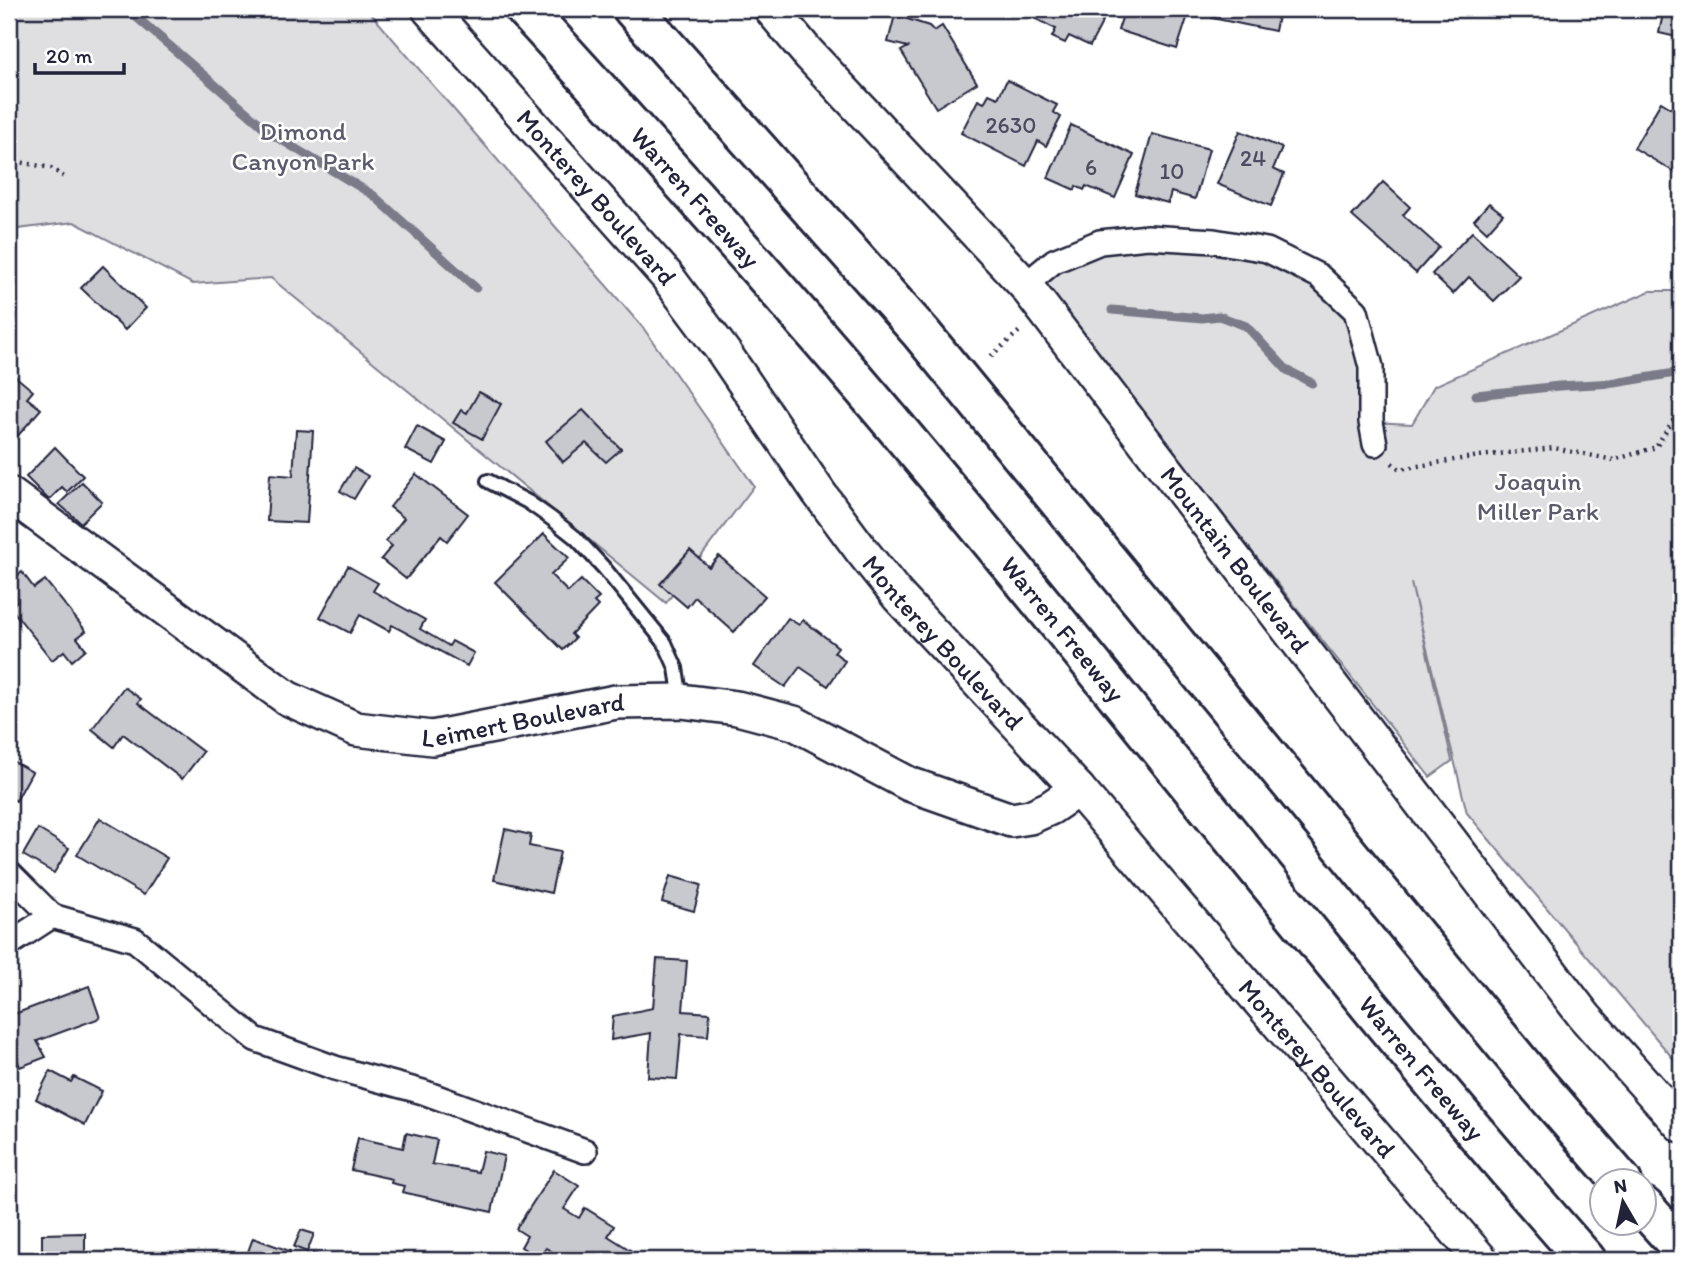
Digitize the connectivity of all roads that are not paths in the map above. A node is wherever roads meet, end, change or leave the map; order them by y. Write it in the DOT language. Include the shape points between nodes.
graph roads {
  1 [pos="429,9"];
  2 [pos="526,9"];
  3 [pos="633,9"];
  4 [pos="771,9"];
  5 [pos="1034,297"];
  6 [pos="1375,444"];
  7 [pos="488,481"];
  8 [pos="9,494"];
  9 [pos="681,701"];
  10 [pos="1079,789"];
  11 [pos="9,873"];
  12 [pos="52,916"];
  13 [pos="9,944"];
  14 [pos="1681,1125"];
  15 [pos="585,1151"];
  16 [pos="1611,1168"];
  17 [pos="1658,1223"];
  18 [pos="1681,1248"];
  19 [pos="1481,1260"];
  20 [pos="1586,1260"];
  1 -- 10 [label="street, Monterey Boulevard" via="666,275 726,354 819,494 891,587"];
  2 -- 20 [label="highway, Warren Freeway" via="860,385 1477,1137"];
  3 -- 16 [label="highway" via="929,344"];
  4 -- 5 [label="street, Mountain Boulevard"];
  5 -- 6 [label="street" via="1054,261 1100,242 1148,237 1267,250 1319,276 1356,312 1371,367"];
  5 -- 14 [label="street, Mountain Boulevard" via="1585,1017"];
  7 -- 9 [label="lane" via="552,519 604,568 665,643 676,668"];
  8 -- 9 [label="street, Leimert Boulevard" via="286,698 356,729 432,738 616,702"];
  9 -- 10 [label="street, Leimert Boulevard" via="737,708 794,723 909,784 1010,820 1030,817"];
  10 -- 19 [label="street, Monterey Boulevard"];
  11 -- 12 [label="street"];
  12 -- 13 [label="street"];
  12 -- 15 [label="street" via="135,940 255,1040 423,1092"];
  17 -- 18 [label="highway"];
}
